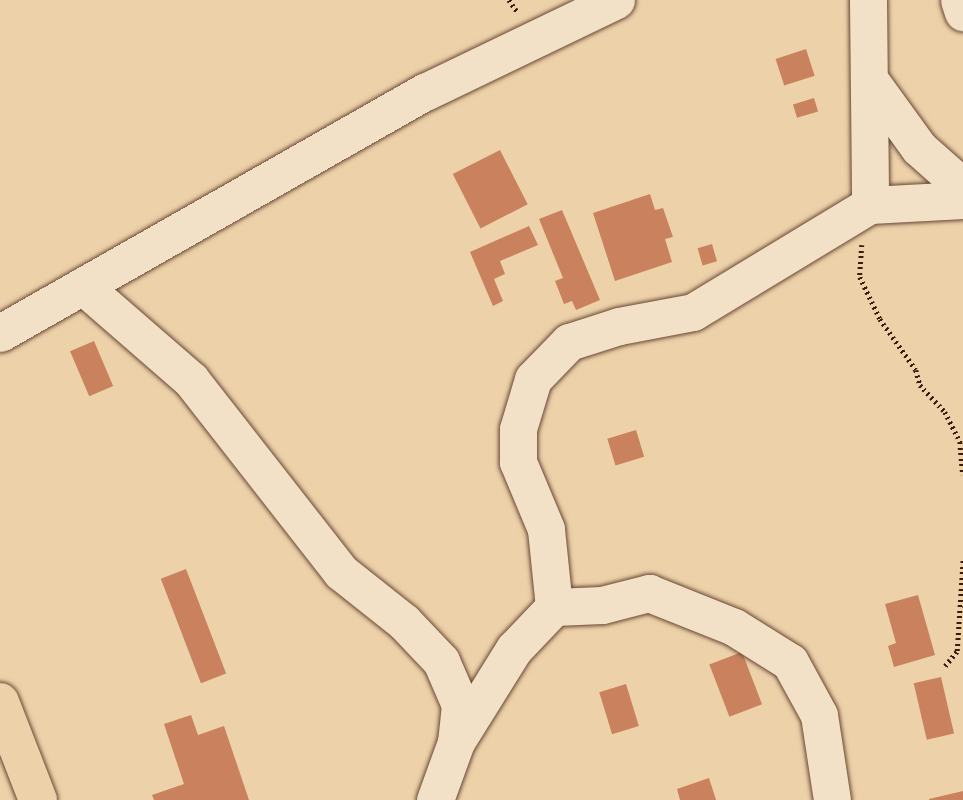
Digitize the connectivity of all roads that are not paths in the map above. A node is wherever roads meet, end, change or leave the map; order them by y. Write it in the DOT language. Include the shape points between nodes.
graph roads {
  1 [pos="616,0"];
  2 [pos="868,0"];
  3 [pos="959,0"];
  4 [pos="963,12"];
  5 [pos="872,83"];
  6 [pos="963,187"];
  7 [pos="963,200"];
  8 [pos="863,209"];
  9 [pos="83,286"];
  10 [pos="0,333"];
  11 [pos="554,607"];
  12 [pos="0,702"];
  13 [pos="456,742"];
  14 [pos="38,800"];
  15 [pos="435,800"];
  16 [pos="832,800"];
  1 -- 9 [label="street" via="425,92"];
  2 -- 5 [label="street"];
  3 -- 4 [label="street"];
  5 -- 6 [label="street" via="919,148"];
  5 -- 8 [label="street"];
  7 -- 8 [label="street"];
  8 -- 11 [label="street" via="693,312 619,326 569,342 533,379 518,429 518,462 546,529"];
  9 -- 10 [label="street"];
  9 -- 13 [label="street" via="191,380 341,572 404,622 441,661 460,705"];
  11 -- 13 [label="street" via="514,649"];
  11 -- 16 [label="street" via="602,605 649,593 734,627 790,662 819,715"];
  12 -- 14 [label="main road"];
  13 -- 15 [label="street"];
}
